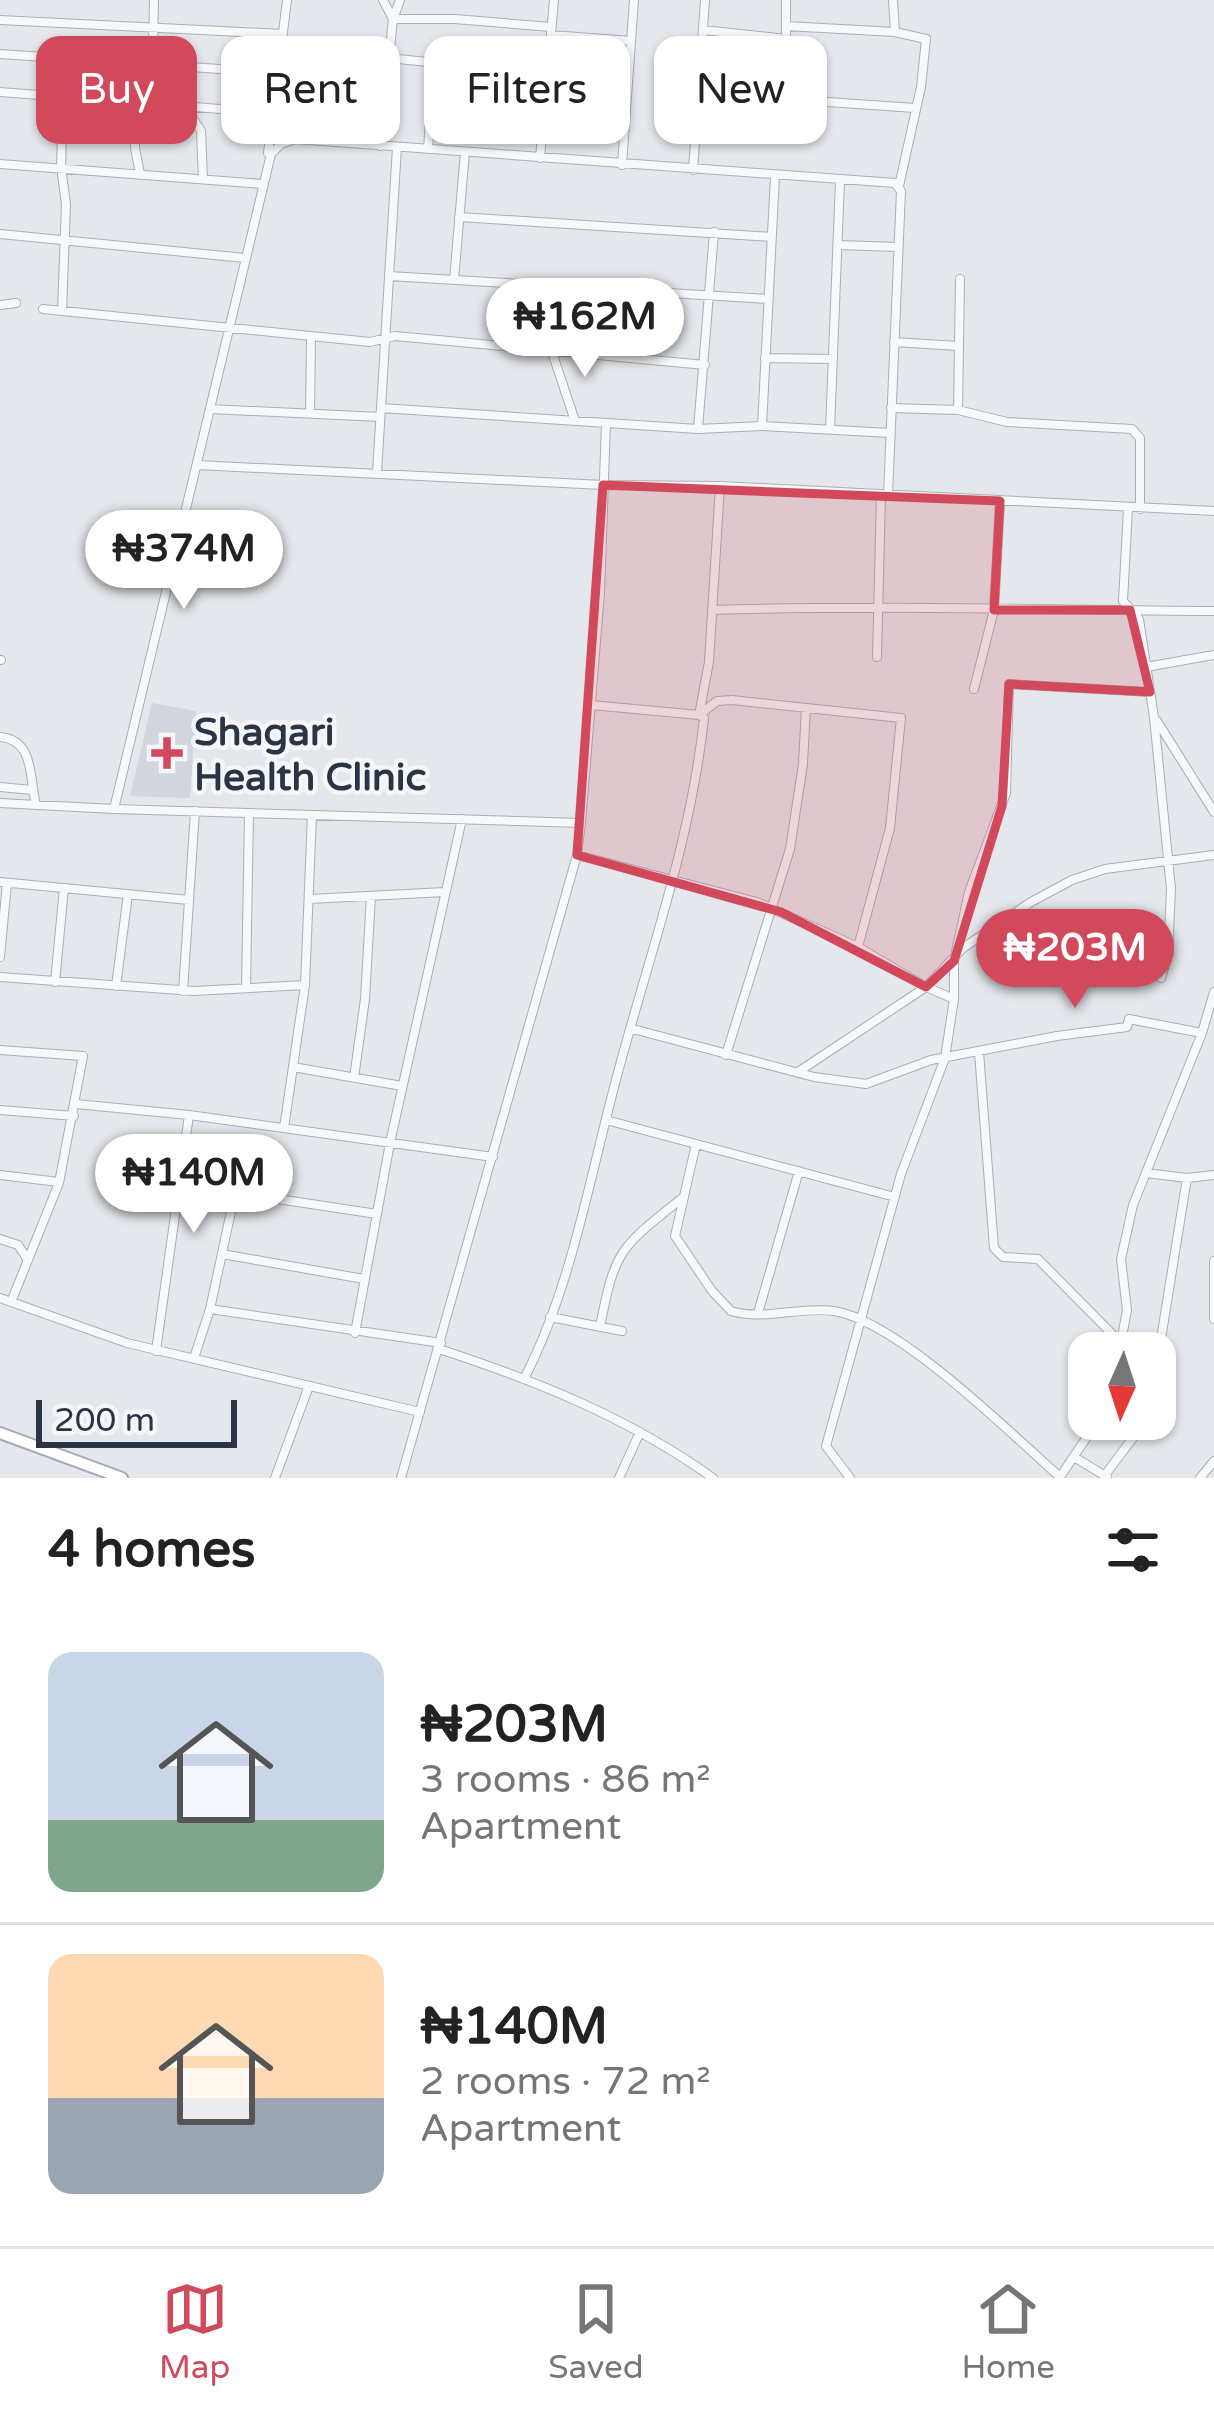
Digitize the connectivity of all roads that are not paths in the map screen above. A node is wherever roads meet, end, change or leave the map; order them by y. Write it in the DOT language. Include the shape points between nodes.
graph roads {
  1 [pos="154,0"];
  2 [pos="287,0"];
  3 [pos="367,0"];
  4 [pos="400,0"];
  5 [pos="554,0"];
  6 [pos="634,0"];
  7 [pos="705,0"];
  8 [pos="787,0"];
  9 [pos="892,0"];
  10 [pos="384,2"];
  11 [pos="393,19"];
  12 [pos="0,20"];
  13 [pos="153,26"];
  14 [pos="786,26"];
  15 [pos="703,30"];
  16 [pos="551,31"];
  17 [pos="896,32"];
  18 [pos="282,34"];
  19 [pos="153,36"];
  20 [pos="391,36"];
  21 [pos="551,36"];
  22 [pos="703,36"];
  23 [pos="758,36"];
  24 [pos="786,36"];
  25 [pos="631,41"];
  26 [pos="0,54"];
  27 [pos="36,57"];
  28 [pos="0,92"];
  29 [pos="36,95"];
  30 [pos="827,102"];
  31 [pos="197,107"];
  32 [pos="204,108"];
  33 [pos="915,108"];
  34 [pos="221,109"];
  35 [pos="198,121"];
  36 [pos="62,144"];
  37 [pos="135,144"];
  38 [pos="270,144"];
  39 [pos="428,144"];
  40 [pos="541,144"];
  41 [pos="695,144"];
  42 [pos="380,146"];
  43 [pos="397,147"];
  44 [pos="428,149"];
  45 [pos="465,152"];
  46 [pos="540,158"];
  47 [pos="268,160"];
  48 [pos="0,164"];
  49 [pos="622,165"];
  50 [pos="61,167"];
  51 [pos="693,170"];
  52 [pos="140,174"];
  53 [pos="775,176"];
  54 [pos="202,179"];
  55 [pos="840,181"];
  56 [pos="262,184"];
  57 [pos="899,186"];
  58 [pos="459,217"];
  59 [pos="714,232"];
  60 [pos="0,234"];
  61 [pos="772,237"];
  62 [pos="65,240"];
  63 [pos="838,245"];
  64 [pos="898,247"];
  65 [pos="245,258"];
  66 [pos="388,276"];
  67 [pos="960,279"];
  68 [pos="454,280"];
  69 [pos="559,287"];
  70 [pos="711,298"];
  71 [pos="768,299"];
  72 [pos="16,303"];
  73 [pos="0,305"];
  74 [pos="43,310"];
  75 [pos="62,311"];
  76 [pos="229,329"];
  77 [pos="311,338"];
  78 [pos="383,341"];
  79 [pos="894,343"];
  80 [pos="958,346"];
  81 [pos="552,352"];
  82 [pos="765,358"];
  83 [pos="833,359"];
  84 [pos="705,365"];
  85 [pos="891,408"];
  86 [pos="210,409"];
  87 [pos="958,410"];
  88 [pos="310,413"];
  89 [pos="381,413"];
  90 [pos="574,421"];
  91 [pos="606,423"];
  92 [pos="762,426"];
  93 [pos="698,429"];
  94 [pos="830,430"];
  95 [pos="890,433"];
  96 [pos="196,465"];
  97 [pos="377,473"];
  98 [pos="603,485"];
  99 [pos="720,486"];
  100 [pos="884,495"];
  101 [pos="1000,501"];
  102 [pos="1127,508"];
  103 [pos="1140,508"];
  104 [pos="1214,512"];
  105 [pos="878,605"];
  106 [pos="712,610"];
  107 [pos="994,610"];
  108 [pos="1130,610"];
  109 [pos="1214,610"];
  110 [pos="1214,655"];
  111 [pos="877,657"];
  112 [pos="1146,667"];
  113 [pos="974,689"];
  114 [pos="1150,692"];
  115 [pos="591,705"];
  116 [pos="806,707"];
  117 [pos="699,715"];
  118 [pos="1154,717"];
  119 [pos="0,737"];
  120 [pos="0,788"];
  121 [pos="32,790"];
  122 [pos="0,803"];
  123 [pos="36,805"];
  124 [pos="114,809"];
  125 [pos="195,811"];
  126 [pos="1214,812"];
  127 [pos="250,813"];
  128 [pos="312,815"];
  129 [pos="462,819"];
  130 [pos="581,823"];
  131 [pos="577,855"];
  132 [pos="1214,855"];
  133 [pos="1167,862"];
  134 [pos="3,882"];
  135 [pos="673,883"];
  136 [pos="64,888"];
  137 [pos="446,892"];
  138 [pos="128,894"];
  139 [pos="371,896"];
  140 [pos="309,898"];
  141 [pos="189,900"];
  142 [pos="773,909"];
  143 [pos="858,947"];
  144 [pos="0,957"];
  145 [pos="953,962"];
  146 [pos="0,977"];
  147 [pos="1160,978"];
  148 [pos="56,982"];
  149 [pos="305,985"];
  150 [pos="116,986"];
  151 [pos="926,987"];
  152 [pos="246,988"];
  153 [pos="183,991"];
  154 [pos="1214,992"];
  155 [pos="954,998"];
  156 [pos="633,1029"];
  157 [pos="1202,1033"];
  158 [pos="0,1050"];
  159 [pos="979,1052"];
  160 [pos="726,1055"];
  161 [pos="945,1058"];
  162 [pos="293,1067"];
  163 [pos="797,1073"];
  164 [pos="354,1078"];
  165 [pos="402,1086"];
  166 [pos="76,1104"];
  167 [pos="0,1110"];
  168 [pos="189,1114"];
  169 [pos="74,1117"];
  170 [pos="606,1120"];
  171 [pos="284,1128"];
  172 [pos="390,1143"];
  173 [pos="696,1144"];
  174 [pos="493,1157"];
  175 [pos="799,1171"];
  176 [pos="1146,1173"];
  177 [pos="0,1175"];
  178 [pos="1214,1175"];
  179 [pos="1187,1178"];
  180 [pos="59,1182"];
  181 [pos="179,1184"];
  182 [pos="235,1192"];
  183 [pos="895,1196"];
  184 [pos="682,1198"];
  185 [pos="377,1214"];
  186 [pos="38,1238"];
  187 [pos="0,1239"];
  188 [pos="18,1245"];
  189 [pos="222,1254"];
  190 [pos="28,1260"];
  191 [pos="1214,1261"];
  192 [pos="364,1280"];
  193 [pos="0,1298"];
  194 [pos="11,1302"];
  195 [pos="210,1309"];
  196 [pos="758,1313"];
  197 [pos="550,1317"];
  198 [pos="861,1319"];
  199 [pos="1214,1319"];
  200 [pos="600,1327"];
  201 [pos="622,1331"];
  202 [pos="1106,1332"];
  203 [pos="1123,1332"];
  204 [pos="1162,1332"];
  205 [pos="356,1333"];
  206 [pos="440,1346"];
  207 [pos="156,1351"];
  208 [pos="194,1358"];
  209 [pos="524,1377"];
  210 [pos="310,1386"];
  211 [pos="420,1412"];
  212 [pos="0,1432"];
  213 [pos="640,1432"];
  214 [pos="1085,1440"];
  215 [pos="1133,1440"];
  216 [pos="1074,1456"];
  217 [pos="1214,1461"];
  218 [pos="1107,1477"];
  219 [pos="122,1478"];
  220 [pos="275,1478"];
  221 [pos="401,1478"];
  222 [pos="619,1478"];
  223 [pos="713,1478"];
  224 [pos="850,1478"];
  225 [pos="1059,1478"];
  226 [pos="1200,1478"];
  1 -- 13 [label="street"];
  2 -- 18 [label="street"];
  3 -- 10 [label="street"];
  4 -- 11 [label="street"];
  5 -- 16 [label="street"];
  6 -- 25 [label="street"];
  7 -- 15 [label="street"];
  8 -- 14 [label="street"];
  9 -- 17 [label="street"];
  10 -- 11 [label="street"];
  11 -- 16 [label="street"];
  11 -- 20 [label="street"];
  12 -- 13 [label="street"];
  13 -- 18 [label="street"];
  13 -- 19 [label="street"];
  14 -- 17 [label="street"];
  14 -- 24 [label="street"];
  15 -- 22 [label="street"];
  15 -- 23 [label="street"];
  16 -- 21 [label="street"];
  16 -- 25 [label="street"];
  17 -- 33 [label="street" via="926,39"];
  25 -- 49 [label="street"];
  26 -- 27 [label="street"];
  28 -- 29 [label="street"];
  30 -- 33 [label="street"];
  31 -- 32 [label="street"];
  32 -- 34 [label="street"];
  32 -- 35 [label="street"];
  33 -- 57 [label="street"];
  35 -- 54 [label="street"];
  36 -- 50 [label="street"];
  37 -- 52 [label="street"];
  38 -- 47 [label="street"];
  39 -- 44 [label="street"];
  40 -- 46 [label="street"];
  41 -- 51 [label="street"];
  42 -- 43 [label="street"];
  42 -- 47 [label="street" via="295,139"];
  43 -- 44 [label="street"];
  43 -- 66 [label="street"];
  44 -- 45 [label="street"];
  45 -- 46 [label="street"];
  45 -- 58 [label="street"];
  46 -- 49 [label="street"];
  47 -- 56 [label="street"];
  48 -- 50 [label="street"];
  49 -- 51 [label="street"];
  50 -- 52 [label="street"];
  50 -- 62 [label="street"];
  51 -- 53 [label="street"];
  52 -- 54 [label="street"];
  53 -- 55 [label="street"];
  53 -- 61 [label="street"];
  54 -- 56 [label="street"];
  55 -- 57 [label="street"];
  55 -- 63 [label="street"];
  56 -- 65 [label="street"];
  57 -- 64 [label="street"];
  58 -- 59 [label="street"];
  58 -- 68 [label="street"];
  59 -- 61 [label="street"];
  59 -- 70 [label="street"];
  60 -- 62 [label="street"];
  61 -- 71 [label="street"];
  62 -- 65 [label="street"];
  62 -- 75 [label="street"];
  63 -- 64 [label="street"];
  63 -- 83 [label="street"];
  64 -- 79 [label="street"];
  65 -- 76 [label="street"];
  66 -- 68 [label="street"];
  66 -- 78 [label="street"];
  67 -- 80 [label="street"];
  68 -- 69 [label="street"];
  69 -- 70 [label="street"];
  69 -- 81 [label="street"];
  70 -- 71 [label="street"];
  70 -- 84 [label="street"];
  71 -- 82 [label="street"];
  72 -- 73 [label="street"];
  74 -- 75 [label="street"];
  75 -- 76 [label="street"];
  76 -- 77 [label="street"];
  76 -- 86 [label="street"];
  77 -- 78 [label="street"];
  77 -- 88 [label="street"];
  78 -- 81 [label="street"];
  78 -- 89 [label="street"];
  79 -- 80 [label="street"];
  79 -- 85 [label="street"];
  80 -- 87 [label="street"];
  81 -- 84 [label="street"];
  81 -- 90 [label="street"];
  82 -- 83 [label="street"];
  82 -- 92 [label="street"];
  83 -- 94 [label="street"];
  84 -- 93 [label="street"];
  85 -- 87 [label="street"];
  85 -- 95 [label="street"];
  86 -- 88 [label="street"];
  86 -- 96 [label="street"];
  87 -- 103 [label="street" via="1007,422 1132,429 1141,438"];
  88 -- 89 [label="street"];
  89 -- 90 [label="street"];
  89 -- 97 [label="street"];
  90 -- 91 [label="street"];
  91 -- 93 [label="street"];
  91 -- 98 [label="street"];
  92 -- 93 [label="street"];
  92 -- 94 [label="street"];
  94 -- 95 [label="street"];
  95 -- 100 [label="street"];
  96 -- 97 [label="street"];
  96 -- 124 [label="street"];
  97 -- 98 [label="street"];
  98 -- 99 [label="street"];
  98 -- 115 [label="street"];
  99 -- 100 [label="street"];
  99 -- 106 [label="street"];
  100 -- 101 [label="street"];
  100 -- 105 [label="street"];
  101 -- 102 [label="street"];
  101 -- 107 [label="street"];
  102 -- 103 [label="street"];
  102 -- 108 [label="street" via="1123,601"];
  103 -- 104 [label="street"];
  105 -- 106 [label="street"];
  105 -- 107 [label="street"];
  105 -- 111 [label="street"];
  106 -- 117 [label="street"];
  107 -- 108 [label="street"];
  107 -- 113 [label="street"];
  108 -- 109 [label="street"];
  108 -- 112 [label="street"];
  110 -- 112 [label="street"];
  112 -- 114 [label="street"];
  114 -- 118 [label="street"];
  114 -- 145 [label="street" via="1009,684 1006,793"];
  115 -- 117 [label="street"];
  115 -- 130 [label="street"];
  116 -- 117 [label="street" via="717,700"];
  116 -- 142 [label="street" via="798,810"];
  116 -- 143 [label="street" via="902,720 890,828"];
  117 -- 135 [label="street" via="699,764"];
  118 -- 126 [label="street"];
  118 -- 133 [label="street"];
  119 -- 121 [label="street" via="26,749"];
  120 -- 121 [label="street"];
  121 -- 123 [label="street"];
  122 -- 123 [label="street"];
  123 -- 124 [label="street"];
  124 -- 125 [label="street"];
  125 -- 127 [label="street"];
  125 -- 141 [label="street"];
  127 -- 128 [label="street"];
  127 -- 152 [label="street"];
  128 -- 129 [label="street"];
  128 -- 140 [label="street"];
  129 -- 130 [label="street"];
  129 -- 137 [label="street"];
  130 -- 131 [label="street"];
  131 -- 135 [label="street"];
  131 -- 174 [label="street"];
  132 -- 133 [label="street"];
  133 -- 145 [label="street" via="1072,880 1016,910"];
  133 -- 147 [label="street" via="1170,931"];
  134 -- 136 [label="street"];
  134 -- 144 [label="street"];
  135 -- 142 [label="street"];
  135 -- 156 [label="street"];
  136 -- 138 [label="street"];
  136 -- 148 [label="street"];
  137 -- 139 [label="street"];
  137 -- 165 [label="street"];
  138 -- 141 [label="street"];
  138 -- 150 [label="street"];
  139 -- 140 [label="street"];
  139 -- 164 [label="street"];
  140 -- 149 [label="street"];
  141 -- 153 [label="street"];
  142 -- 143 [label="street"];
  142 -- 160 [label="street"];
  143 -- 151 [label="street"];
  145 -- 151 [label="street"];
  145 -- 155 [label="street"];
  146 -- 148 [label="street"];
  148 -- 150 [label="street"];
  149 -- 152 [label="street"];
  149 -- 162 [label="street"];
  150 -- 153 [label="street"];
  151 -- 155 [label="street"];
  151 -- 163 [label="street"];
  152 -- 153 [label="street"];
  154 -- 157 [label="street"];
  155 -- 161 [label="street"];
  156 -- 160 [label="street"];
  156 -- 170 [label="street"];
  157 -- 159 [label="street" via="1129,1019 1127,1027"];
  157 -- 176 [label="street"];
  158 -- 166 [label="street" via="82,1056"];
  159 -- 161 [label="street"];
  159 -- 202 [label="street" via="994,1248 1003,1257 1038,1259"];
  160 -- 163 [label="street"];
  161 -- 163 [label="street" via="866,1084"];
  161 -- 183 [label="street"];
  162 -- 164 [label="street"];
  162 -- 171 [label="street"];
  164 -- 165 [label="street"];
  165 -- 172 [label="street"];
  166 -- 168 [label="street"];
  166 -- 169 [label="street"];
  167 -- 169 [label="street"];
  168 -- 171 [label="street"];
  168 -- 181 [label="street"];
  169 -- 180 [label="street"];
  170 -- 173 [label="street"];
  170 -- 197 [label="street"];
  171 -- 172 [label="street"];
  172 -- 174 [label="street"];
  172 -- 185 [label="street"];
  173 -- 175 [label="street"];
  173 -- 184 [label="street"];
  174 -- 206 [label="street"];
  175 -- 183 [label="street"];
  175 -- 196 [label="street"];
  176 -- 179 [label="street"];
  176 -- 203 [label="street" via="1121,1258"];
  177 -- 180 [label="street"];
  178 -- 179 [label="street"];
  179 -- 204 [label="street"];
  180 -- 186 [label="street"];
  181 -- 182 [label="street"];
  181 -- 207 [label="street"];
  182 -- 185 [label="street"];
  182 -- 189 [label="street"];
  183 -- 198 [label="street"];
  184 -- 196 [label="street" via="675,1236 731,1311"];
  184 -- 200 [label="street" via="613,1264"];
  185 -- 192 [label="street"];
  186 -- 188 [label="street"];
  186 -- 190 [label="street"];
  187 -- 188 [label="street"];
  188 -- 190 [label="street"];
  189 -- 192 [label="street"];
  189 -- 195 [label="street"];
  190 -- 194 [label="street"];
  191 -- 199 [label="street"];
  192 -- 205 [label="street"];
  193 -- 194 [label="street"];
  194 -- 207 [label="street"];
  195 -- 205 [label="street"];
  195 -- 208 [label="street"];
  196 -- 198 [label="street" via="834,1311"];
  197 -- 200 [label="street"];
  197 -- 209 [label="street"];
  198 -- 224 [label="street" via="826,1446"];
  198 -- 225 [label="street" via="939,1370"];
  200 -- 201 [label="street"];
  205 -- 206 [label="street"];
  206 -- 209 [label="street"];
  206 -- 211 [label="street"];
  207 -- 208 [label="street"];
  208 -- 210 [label="street"];
  209 -- 213 [label="street"];
  210 -- 211 [label="street"];
  210 -- 220 [label="street"];
  211 -- 221 [label="street"];
  212 -- 219 [label="main road"];
  213 -- 222 [label="street"];
  213 -- 223 [label="street"];
  214 -- 216 [label="street"];
  215 -- 218 [label="street"];
  216 -- 218 [label="street"];
  216 -- 225 [label="street"];
  217 -- 226 [label="street"];
}
